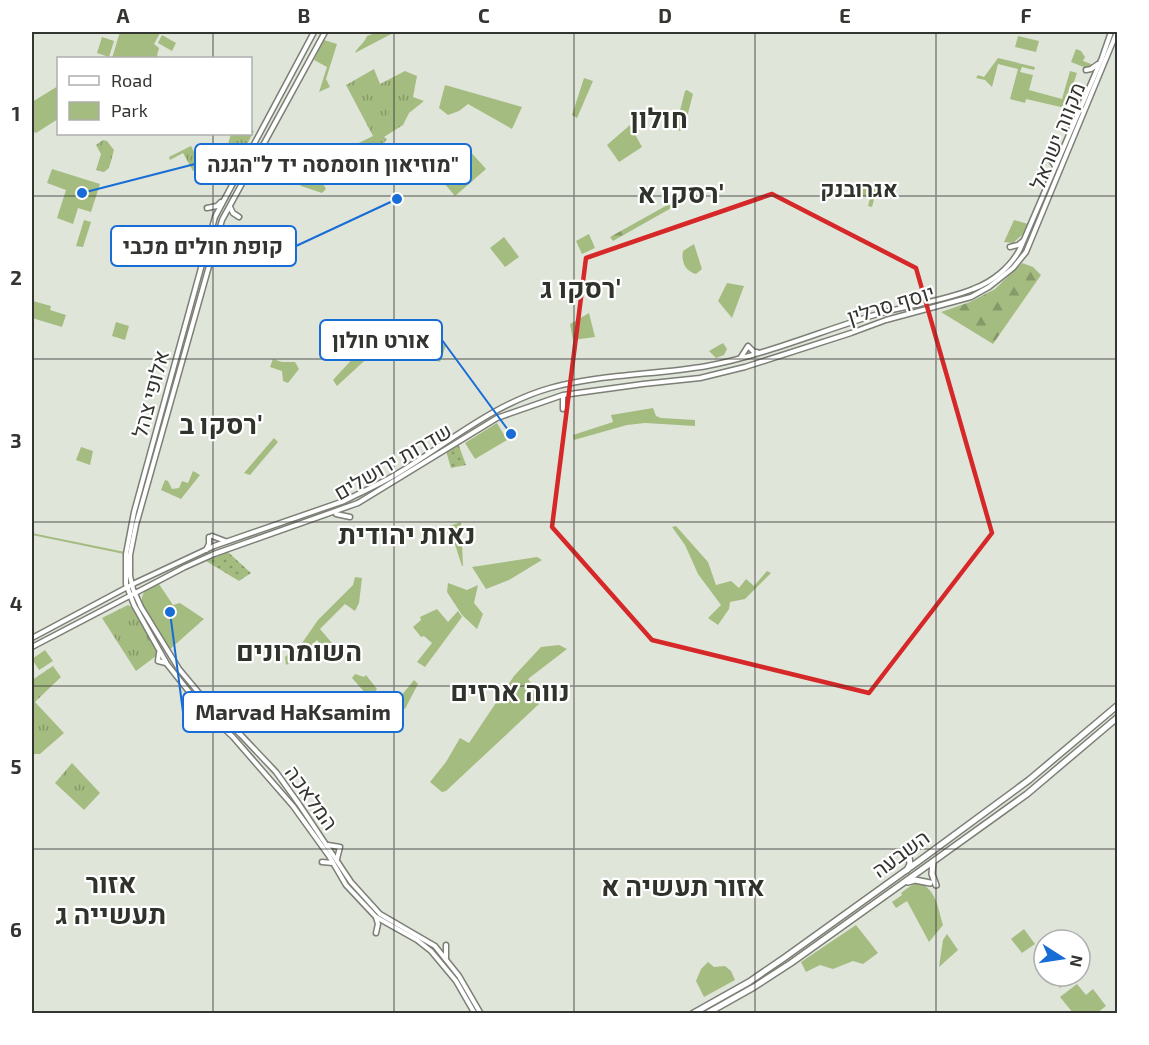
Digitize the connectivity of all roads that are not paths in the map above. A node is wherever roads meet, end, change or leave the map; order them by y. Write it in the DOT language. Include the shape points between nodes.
graph roads {
  1 [pos="314,32"];
  2 [pos="325,32"];
  3 [pos="1113,34"];
  4 [pos="1100,62"];
  5 [pos="1086,70"];
  6 [pos="287,82"];
  7 [pos="289,98"];
  8 [pos="1049,157"];
  9 [pos="1055,170"];
  10 [pos="224,200"];
  11 [pos="231,202"];
  12 [pos="207,207"];
  13 [pos="238,217"];
  14 [pos="1026,238"];
  15 [pos="1010,247"];
  16 [pos="1020,249"];
  17 [pos="1026,252"];
  18 [pos="880,314"];
  19 [pos="886,320"];
  20 [pos="761,352"];
  21 [pos="749,356"];
  22 [pos="740,358"];
  23 [pos="751,364"];
  24 [pos="563,395"];
  25 [pos="563,410"];
  26 [pos="148,483"];
  27 [pos="152,489"];
  28 [pos="134,490"];
  29 [pos="151,495"];
  30 [pos="141,498"];
  31 [pos="332,513"];
  32 [pos="350,517"];
  33 [pos="229,541"];
  34 [pos="206,550"];
  35 [pos="132,585"];
  36 [pos="127,588"];
  37 [pos="143,589"];
  38 [pos="132,595"];
  39 [pos="120,602"];
  40 [pos="134,605"];
  41 [pos="141,607"];
  42 [pos="32,638"];
  43 [pos="32,647"];
  44 [pos="194,699"];
  45 [pos="1118,705"];
  46 [pos="1118,717"];
  47 [pos="213,718"];
  48 [pos="327,845"];
  49 [pos="928,854"];
  50 [pos="335,861"];
  51 [pos="322,862"];
  52 [pos="933,862"];
  53 [pos="907,870"];
  54 [pos="901,884"];
  55 [pos="375,917"];
  56 [pos="376,933"];
  57 [pos="446,945"];
  58 [pos="447,962"];
  59 [pos="475,1014"];
  60 [pos="481,1014"];
  61 [pos="692,1014"];
  62 [pos="706,1014"];
  1 -- 6 [label="main road, אלופי צהל"];
  2 -- 7 [label="main road, אלופי צהל"];
  3 -- 4 [label="main road, מקווה ישראל"];
  3 -- 17 [label="main road, מקווה ישראל"];
  4 -- 5 [label="main road"];
  4 -- 9 [label="main road, מקווה ישראל"];
  6 -- 7 [label="main road"];
  6 -- 10 [label="main road, אלופי צהל"];
  7 -- 11 [label="main road, אלופי צהל"];
  8 -- 9 [label="main road"];
  9 -- 14 [label="main road, מקווה ישראל"];
  10 -- 12 [label="main road"];
  10 -- 30 [label="main road, אלופי צהל" via="217,211"];
  11 -- 13 [label="main road" via="230,209"];
  11 -- 26 [label="main road, אלופי צהל"];
  14 -- 15 [label="main road"];
  14 -- 16 [label="main road, מקווה ישראל"];
  16 -- 17 [label="main road"];
  16 -- 18 [label="main road, יוסף סרלין" via="1008,267 972,290"];
  17 -- 19 [label="main road, יוסף סרלין" via="1013,268 970,297"];
  18 -- 19 [label="main road"];
  18 -- 20 [label="main road, יוסף סרלין"];
  19 -- 23 [label="main road, יוסף סרלין"];
  20 -- 21 [label="main road, יוסף סרלין"];
  20 -- 22 [label="main road" via="748,346"];
  21 -- 22 [label="main road, שדרות ירושלים"];
  22 -- 33 [label="main road, שדרות ירושלים" via="549,389 501,407 399,473 351,497"];
  23 -- 24 [label="main road, שדרות ירושלים" via="700,378"];
  24 -- 25 [label="main road"];
  24 -- 31 [label="main road, שדרות ירושלים" via="497,418 378,492"];
  26 -- 27 [label="main road"];
  26 -- 30 [label="main road, אלופי צהל"];
  28 -- 30 [label="main road"];
  29 -- 30 [label="main road"];
  30 -- 35 [label="main road, אלופי צהל" via="131,545"];
  30 -- 36 [label="main road, אלופי צהל" via="126,550"];
  31 -- 32 [label="main road"];
  31 -- 37 [label="main road, שדרות ירושלים" via="214,554"];
  33 -- 34 [label="main road, שדרות ירושלים"];
  33 -- 34 [label="main road" via="210,536"];
  34 -- 35 [label="main road, שדרות ירושלים"];
  35 -- 36 [label="main road, שדרות ירושלים"];
  35 -- 38 [label="main road, המלאכה"];
  36 -- 38 [label="main road, המלאכה"];
  36 -- 42 [label="main road, שדרות ירושלים"];
  37 -- 38 [label="main road, שדרות ירושלים"];
  37 -- 41 [label="main road" via="139,597"];
  38 -- 39 [label="main road, שדרות ירושלים"];
  38 -- 40 [label="main road, המלאכה"];
  38 -- 41 [label="main road, המלאכה"];
  39 -- 40 [label="main road"];
  39 -- 43 [label="main road, שדרות ירושלים"];
  40 -- 44 [label="main road, המלאכה" via="158,649 158,661 167,664"];
  41 -- 48 [label="main road, המלאכה" via="187,680 276,772"];
  44 -- 47 [label="main road, המלאכה"];
  44 -- 47 [label="main road" via="196,717"];
  45 -- 49 [label="highway, השבעה" via="1029,780"];
  46 -- 52 [label="highway, השבעה" via="1027,794"];
  47 -- 50 [label="main road, המלאכה" via="268,775"];
  48 -- 50 [label="main road, המלאכה"];
  48 -- 50 [label="main road" via="340,847"];
  49 -- 53 [label="highway, השבעה"];
  49 -- 53 [label="highway" via="912,856"];
  50 -- 51 [label="main road"];
  50 -- 55 [label="main road, המלאכה" via="346,885"];
  50 -- 58 [label="main road, המלאכה" via="380,914 435,946"];
  52 -- 54 [label="highway, השבעה"];
  52 -- 54 [label="highway" via="933,884 915,880"];
  53 -- 61 [label="highway, השבעה" via="749,982"];
  54 -- 62 [label="highway, השבעה" via="791,963"];
  55 -- 56 [label="main road"];
  55 -- 59 [label="main road, המלאכה" via="431,951 456,981"];
  57 -- 58 [label="main road"];
  58 -- 60 [label="main road, המלאכה"];
}
